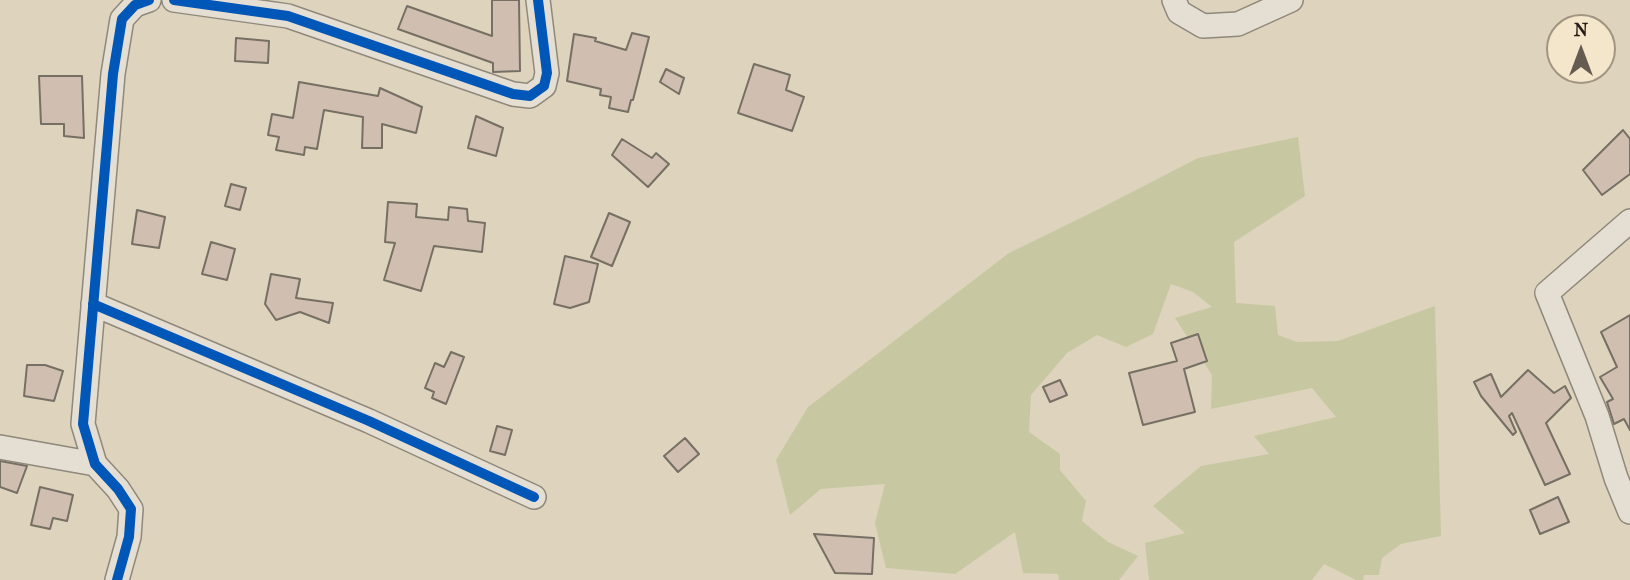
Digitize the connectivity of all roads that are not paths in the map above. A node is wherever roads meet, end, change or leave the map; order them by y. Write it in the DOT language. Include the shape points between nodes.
graph roads {
  1 [pos="149,0"];
  2 [pos="174,0"];
  3 [pos="538,0"];
  4 [pos="1174,0"];
  5 [pos="1291,0"];
  6 [pos="215,4"];
  7 [pos="1630,221"];
  8 [pos="93,304"];
  9 [pos="0,447"];
  10 [pos="95,464"];
  11 [pos="534,497"];
  12 [pos="1630,512"];
  13 [pos="117,580"];
  1 -- 8 [label="street" via="135,5 122,19"];
  2 -- 6 [label="street"];
  3 -- 6 [label="street" via="547,74 544,86 530,96 288,16"];
  4 -- 5 [label="street" via="1180,12 1203,26 1238,24"];
  7 -- 12 [label="street" via="1547,293"];
  8 -- 10 [label="street" via="83,424"];
  8 -- 11 [label="street"];
  9 -- 10 [label="street"];
  10 -- 13 [label="street" via="131,509"];
}
